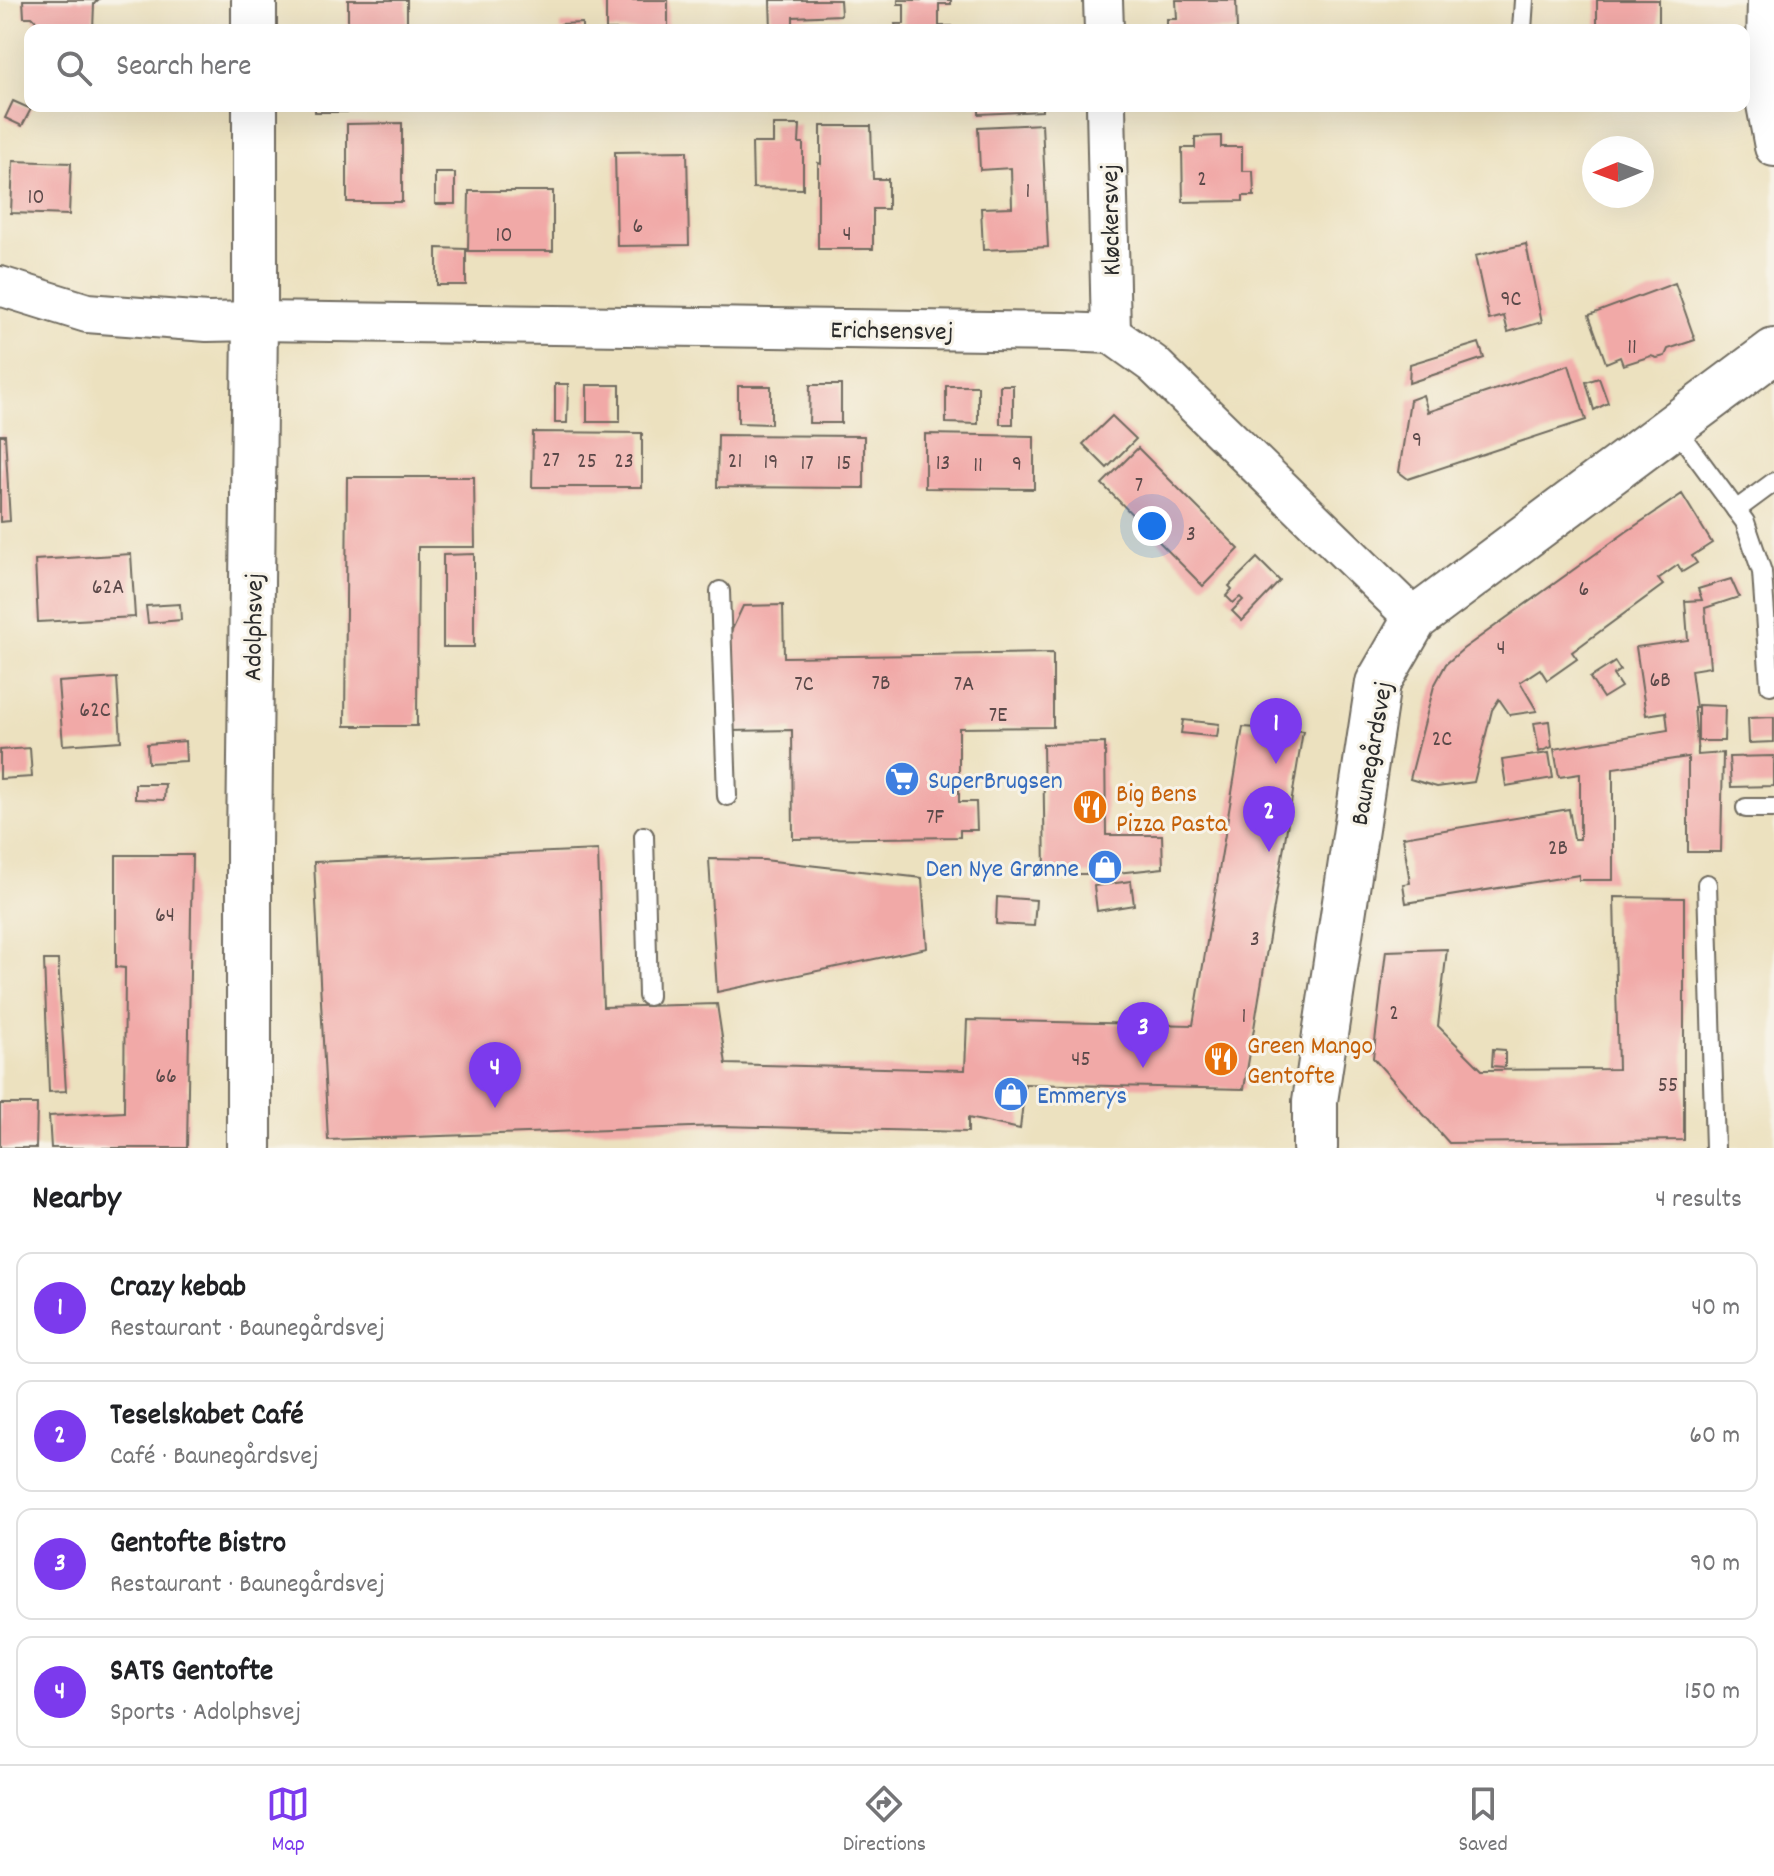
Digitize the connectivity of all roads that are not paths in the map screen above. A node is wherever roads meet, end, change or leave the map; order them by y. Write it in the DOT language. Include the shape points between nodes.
graph roads {
  1 [pos="254,0"];
  2 [pos="1103,0"];
  3 [pos="1524,0"];
  4 [pos="1767,0"];
  5 [pos="254,24"];
  6 [pos="1104,24"];
  7 [pos="1522,24"];
  8 [pos="255,112"];
  9 [pos="1106,112"];
  10 [pos="1774,147"];
  11 [pos="0,286"];
  12 [pos="255,321"];
  13 [pos="1111,334"];
  14 [pos="1774,351"];
  15 [pos="1674,426"];
  16 [pos="1774,482"];
  17 [pos="1736,510"];
  18 [pos="720,591"];
  19 [pos="1415,619"];
  20 [pos="1770,685"];
  21 [pos="727,796"];
  22 [pos="1746,808"];
  23 [pos="1774,808"];
  24 [pos="644,836"];
  25 [pos="1707,884"];
  26 [pos="648,996"];
  27 [pos="249,1148"];
  28 [pos="1315,1148"];
  29 [pos="1715,1148"];
  1 -- 5 [label="street"];
  2 -- 6 [label="street"];
  3 -- 7 [label="lane"];
  4 -- 10 [label="street" via="1765,99"];
  8 -- 12 [label="street, Adolphsvej"];
  9 -- 13 [label="street, Kløckersvej"];
  11 -- 12 [label="street, Erichsensvej" via="87,313"];
  12 -- 13 [label="street, Erichsensvej"];
  12 -- 27 [label="street, Adolphsvej"];
  13 -- 19 [label="street" via="1153,364"];
  14 -- 15 [label="street, Baunegårdsvej"];
  15 -- 17 [label="lane"];
  15 -- 19 [label="street, Baunegårdsvej"];
  16 -- 17 [label="lane"];
  17 -- 20 [label="lane" via="1762,572"];
  18 -- 21 [label="lane"];
  19 -- 28 [label="street, Baunegårdsvej" via="1378,683 1315,1101"];
  22 -- 23 [label="lane"];
  24 -- 26 [label="lane"];
  25 -- 29 [label="lane"];
}
